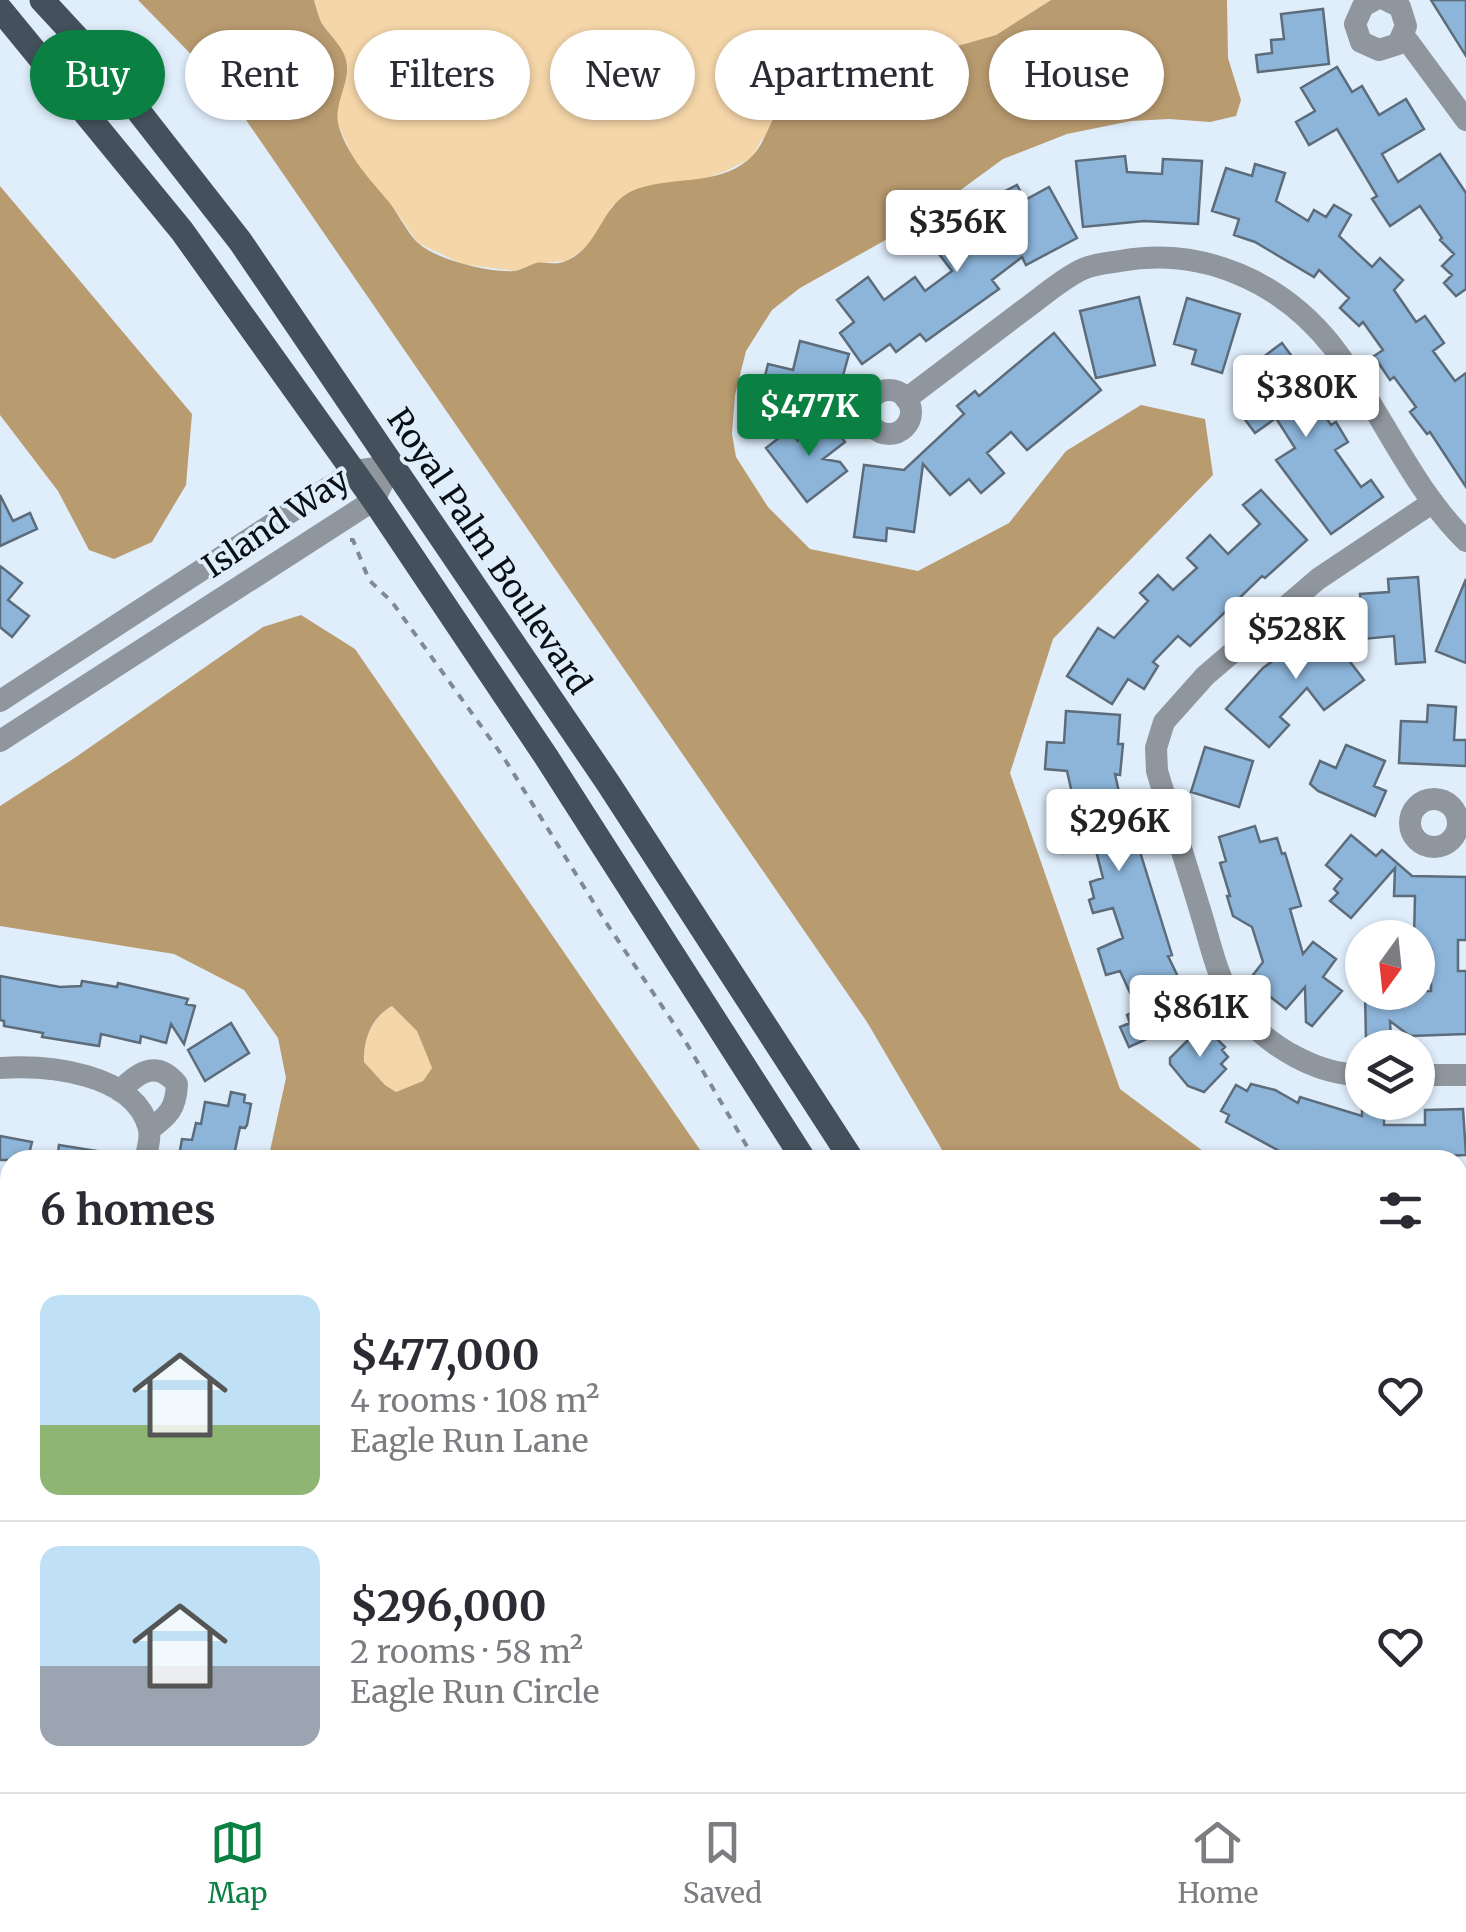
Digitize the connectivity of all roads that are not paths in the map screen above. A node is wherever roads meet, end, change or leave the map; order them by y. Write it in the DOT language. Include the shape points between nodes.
graph roads {
  1 [pos="42,0"];
  2 [pos="1374,0"];
  3 [pos="1386,0"];
  4 [pos="0,9"];
  5 [pos="1404,36"];
  6 [pos="1466,120"];
  7 [pos="906,398"];
  8 [pos="391,466"];
  9 [pos="354,471"];
  10 [pos="374,500"];
  11 [pos="1433,502"];
  12 [pos="1466,541"];
  13 [pos="0,701"];
  14 [pos="0,741"];
  15 [pos="0,1068"];
  16 [pos="1345,1074"];
  17 [pos="1435,1074"];
  18 [pos="1466,1074"];
  19 [pos="120,1090"];
  20 [pos="150,1130"];
  21 [pos="147,1150"];
  22 [pos="798,1150"];
  23 [pos="846,1150"];
  1 -- 8 [label="main road, Royal Palm Boulevard" via="104,67 240,241"];
  2 -- 5 [label="street" via="1357,14 1361,42 1390,49"];
  3 -- 5 [label="street" via="1405,16"];
  4 -- 9 [label="main road, Royal Palm Boulevard" via="182,231"];
  5 -- 6 [label="street"];
  7 -- 11 [label="street" via="1085,268 1132,259 1208,263 1278,294 1308,320 1334,348"];
  8 -- 9 [label="street, Island Way"];
  8 -- 10 [label="street, Island Way"];
  8 -- 23 [label="main road, Royal Palm Boulevard"];
  9 -- 10 [label="main road, Royal Palm Boulevard"];
  9 -- 13 [label="street, Island Way"];
  10 -- 14 [label="street, Island Way"];
  10 -- 22 [label="main road, Royal Palm Boulevard"];
  11 -- 12 [label="street"];
  11 -- 16 [label="street" via="1318,579 1205,676 1164,722 1156,748 1157,771 1221,978 1241,1014 1268,1039"];
  15 -- 19 [label="street" via="30,1066 99,1078"];
  17 -- 18 [label="street"];
  19 -- 20 [label="street"];
  19 -- 20 [label="street" via="138,1072 154,1068 177,1084 171,1114"];
  20 -- 21 [label="street"];
}
